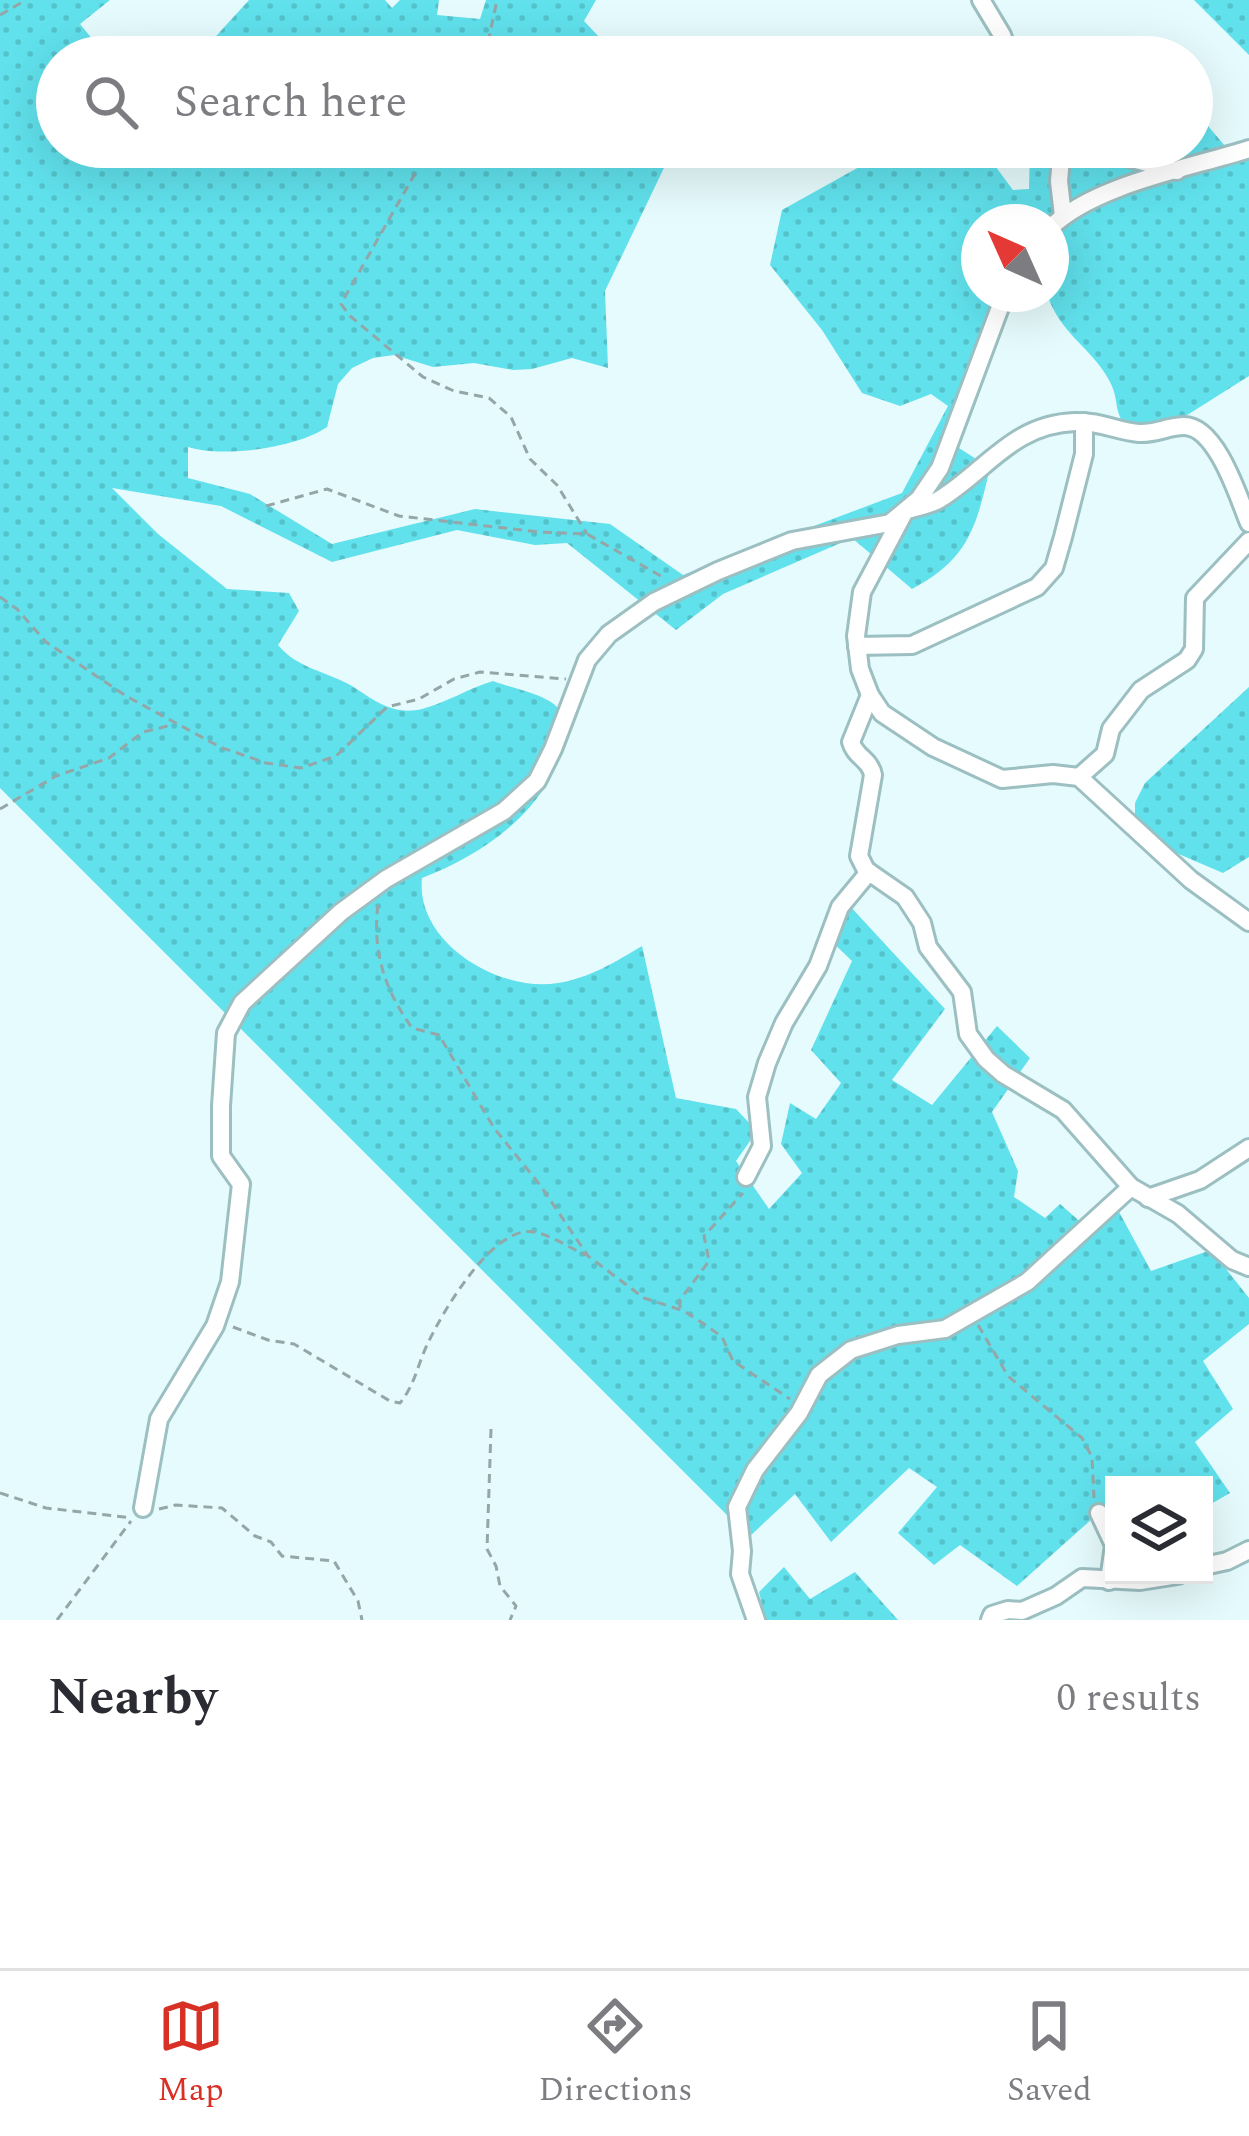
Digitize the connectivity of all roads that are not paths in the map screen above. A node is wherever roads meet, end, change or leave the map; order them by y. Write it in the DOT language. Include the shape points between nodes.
graph roads {
  1 [pos="982,0"];
  2 [pos="1002,36"];
  3 [pos="1249,149"];
  4 [pos="1213,160"];
  5 [pos="1061,168"];
  6 [pos="1166,168"];
  7 [pos="1187,168"];
  8 [pos="1177,171"];
  9 [pos="1058,204"];
  10 [pos="1069,215"];
  11 [pos="999,312"];
  12 [pos="1084,422"];
  13 [pos="905,511"];
  14 [pos="1249,523"];
  15 [pos="1249,541"];
  16 [pos="857,646"];
  17 [pos="869,695"];
  18 [pos="1078,777"];
  19 [pos="869,872"];
  20 [pos="1249,922"];
  21 [pos="1249,1148"];
  22 [pos="746,1177"];
  23 [pos="1131,1187"];
  24 [pos="1148,1198"];
  25 [pos="1249,1267"];
  26 [pos="138,1513"];
  27 [pos="1099,1513"];
  28 [pos="1105,1526"];
  29 [pos="1249,1550"];
  30 [pos="1213,1564"];
  31 [pos="1105,1581"];
  32 [pos="755,1620"];
  33 [pos="990,1620"];
  1 -- 2 [label="street"];
  3 -- 4 [label="street"];
  5 -- 9 [label="street"];
  6 -- 8 [label="street"];
  7 -- 8 [label="street"];
  8 -- 10 [label="street"];
  11 -- 13 [label="street" via="940,468"];
  12 -- 13 [label="street" via="1037,428 939,500"];
  12 -- 14 [label="street" via="1157,434 1192,427 1225,463"];
  12 -- 16 [label="street" via="1063,537 1054,568 1037,587 912,645"];
  13 -- 16 [label="street" via="862,592"];
  13 -- 26 [label="street" via="890,524 792,541 654,602 609,634 587,660 537,781 504,811 340,912 242,1003 226,1033 221,1156 241,1184 230,1282 215,1326 160,1419"];
  15 -- 18 [label="street" via="1195,598 1187,660 1141,690 1111,729 1105,754"];
  16 -- 17 [label="street"];
  17 -- 18 [label="street" via="882,713 974,770 1002,779"];
  17 -- 19 [label="street" via="851,742 873,775 859,856"];
  18 -- 20 [label="street"];
  19 -- 22 [label="street" via="840,907 767,1063 757,1097 762,1146"];
  19 -- 23 [label="street" via="905,897 922,923 928,947 962,992 968,1034 986,1059 1063,1110"];
  21 -- 24 [label="street" via="1200,1180"];
  23 -- 24 [label="street"];
  23 -- 32 [label="street" via="1027,1282 945,1328 851,1350 819,1375 737,1507 740,1574"];
  24 -- 25 [label="street"];
  27 -- 28 [label="street"];
  29 -- 30 [label="street"];
  31 -- 33 [label="street" via="1082,1578"];
}
